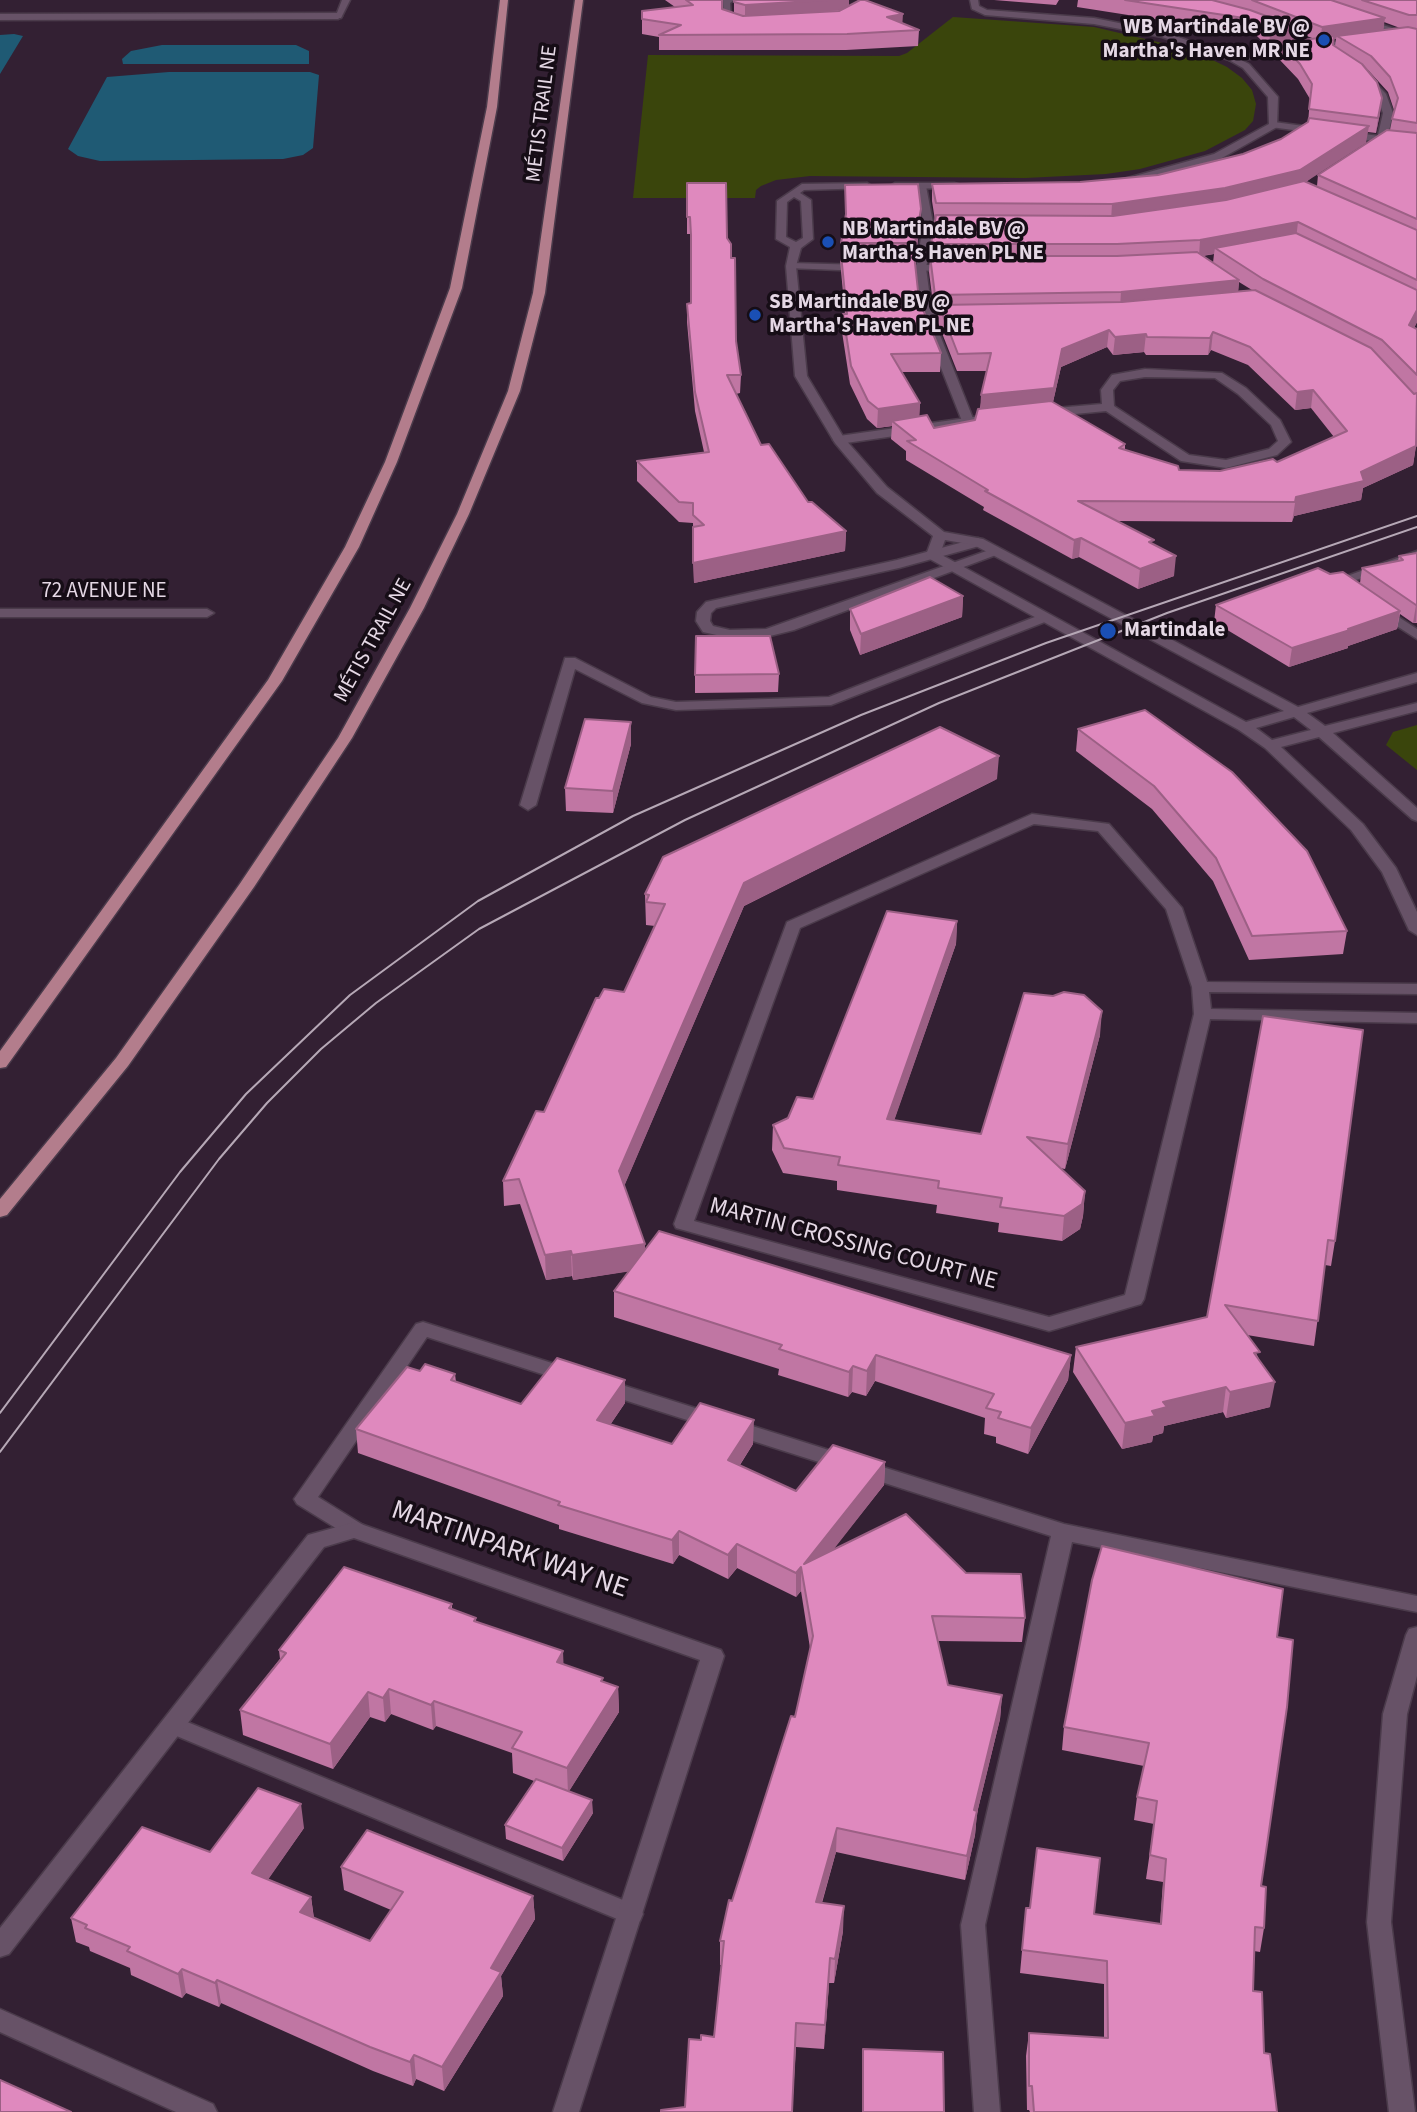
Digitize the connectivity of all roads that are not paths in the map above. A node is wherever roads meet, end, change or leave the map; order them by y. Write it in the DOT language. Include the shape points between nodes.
graph roads {
  1 [pos="346,0"];
  2 [pos="504,0"];
  3 [pos="579,0"];
  4 [pos="730,0"];
  5 [pos="974,0"];
  6 [pos="1351,16"];
  7 [pos="0,17"];
  8 [pos="752,26"];
  9 [pos="1414,36"];
  10 [pos="1303,37"];
  11 [pos="1384,38"];
  12 [pos="1371,40"];
  13 [pos="1417,45"];
  14 [pos="1320,46"];
  15 [pos="1404,47"];
  16 [pos="1363,52"];
  17 [pos="1232,58"];
  18 [pos="1246,66"];
  19 [pos="1355,68"];
  20 [pos="1274,125"];
  21 [pos="1382,140"];
  22 [pos="1417,144"];
  23 [pos="1360,155"];
  24 [pos="1119,180"];
  25 [pos="921,186"];
  26 [pos="961,186"];
  27 [pos="795,194"];
  28 [pos="928,226"];
  29 [pos="967,226"];
  30 [pos="796,246"];
  31 [pos="791,266"];
  32 [pos="921,268"];
  33 [pos="963,268"];
  34 [pos="969,316"];
  35 [pos="927,317"];
  36 [pos="1108,407"];
  37 [pos="1032,415"];
  38 [pos="1006,417"];
  39 [pos="968,421"];
  40 [pos="839,440"];
  41 [pos="940,535"];
  42 [pos="978,542"];
  43 [pos="997,551"];
  44 [pos="933,555"];
  45 [pos="1417,555"];
  46 [pos="954,567"];
  47 [pos="0,613"];
  48 [pos="207,613"];
  49 [pos="1045,617"];
  50 [pos="1417,635"];
  51 [pos="1417,677"];
  52 [pos="1417,707"];
  53 [pos="1295,711"];
  54 [pos="1244,727"];
  55 [pos="1322,731"];
  56 [pos="1270,745"];
  57 [pos="528,805"];
  58 [pos="1417,816"];
  59 [pos="1417,930"];
  60 [pos="1200,987"];
  61 [pos="1417,989"];
  62 [pos="1203,1014"];
  63 [pos="1417,1018"];
  64 [pos="0,1063"];
  65 [pos="0,1211"];
  66 [pos="355,1530"];
  67 [pos="1063,1532"];
  68 [pos="1417,1604"];
  69 [pos="1417,1635"];
  70 [pos="175,1726"];
  71 [pos="631,1914"];
  72 [pos="0,1947"];
  73 [pos="0,2020"];
  74 [pos="204,2112"];
  75 [pos="566,2112"];
  76 [pos="987,2112"];
  77 [pos="1402,2112"];
  1 -- 7 [label="street" via="338,16"];
  2 -- 64 [label="main road" via="492,107 456,288 391,462 352,547 275,681"];
  3 -- 65 [label="main road, MÉTIS TRAIL NE" via="540,293 514,391 463,514 345,738 254,876 122,1062"];
  4 -- 8 [label="street" via="726,2 727,20"];
  5 -- 17 [label="street" via="975,7 985,12 1094,21 1164,35"];
  6 -- 9 [label="street"];
  9 -- 11 [label="street"];
  10 -- 14 [label="street"];
  12 -- 14 [label="street"];
  13 -- 15 [label="street"];
  14 -- 17 [label="street"];
  16 -- 18 [label="street"];
  17 -- 18 [label="street"];
  18 -- 20 [label="street" via="1273,97"];
  19 -- 21 [label="street" via="1381,94 1388,113"];
  20 -- 21 [label="street"];
  20 -- 24 [label="street" via="1218,156"];
  21 -- 22 [label="street"];
  21 -- 23 [label="street"];
  25 -- 26 [label="street"];
  25 -- 27 [label="street" via="802,187"];
  25 -- 28 [label="street"];
  27 -- 30 [label="street" via="806,200 808,239"];
  27 -- 30 [label="street" via="782,201 781,239"];
  28 -- 29 [label="street"];
  28 -- 32 [label="street"];
  30 -- 31 [label="street"];
  31 -- 32 [label="street"];
  31 -- 40 [label="street" via="801,376"];
  32 -- 33 [label="street"];
  32 -- 35 [label="street"];
  34 -- 35 [label="street"];
  35 -- 39 [label="street"];
  36 -- 36 [label="street" via="1107,390 1116,378 1145,373 1218,375 1276,423 1285,442 1273,452 1226,464 1185,458"];
  36 -- 37 [label="street"];
  38 -- 39 [label="street"];
  39 -- 40 [label="street"];
  40 -- 41 [label="street" via="881,490"];
  41 -- 42 [label="street"];
  41 -- 44 [label="street"];
  42 -- 43 [label="street"];
  42 -- 44 [label="street"];
  43 -- 46 [label="street"];
  43 -- 53 [label="street"];
  44 -- 46 [label="street"];
  44 -- 46 [label="street" via="711,606 704,612 704,625 724,634 766,633"];
  45 -- 50 [label="street" via="1340,581"];
  46 -- 49 [label="street"];
  47 -- 48 [label="street, 72 AVENUE NE"];
  49 -- 54 [label="street"];
  49 -- 57 [label="street" via="831,701 676,706 647,700 570,661"];
  51 -- 53 [label="street"];
  52 -- 55 [label="street"];
  53 -- 54 [label="street"];
  53 -- 55 [label="street"];
  54 -- 56 [label="street"];
  55 -- 56 [label="street"];
  55 -- 58 [label="street"];
  56 -- 59 [label="street" via="1357,827 1390,871"];
  60 -- 61 [label="street"];
  60 -- 62 [label="street, MARTIN CROSSING COURT NE"];
  60 -- 62 [label="street, MARTIN CROSSING COURT NE" via="1174,908 1103,827 1032,819 793,925 682,1224 1049,1324 1135,1299"];
  62 -- 63 [label="street"];
  66 -- 67 [label="street" via="305,1499 423,1329"];
  66 -- 70 [label="street, MARTINPARK WAY NE" via="316,1541"];
  66 -- 71 [label="street, MARTINPARK WAY NE" via="713,1656"];
  67 -- 68 [label="street"];
  67 -- 76 [label="street" via="974,1925"];
  69 -- 77 [label="street" via="1395,1714 1380,1922"];
  70 -- 71 [label="street"];
  70 -- 72 [label="street, MARTINPARK WAY NE"];
  71 -- 75 [label="street, MARTINPARK WAY NE"];
  73 -- 74 [label="street"];
}
